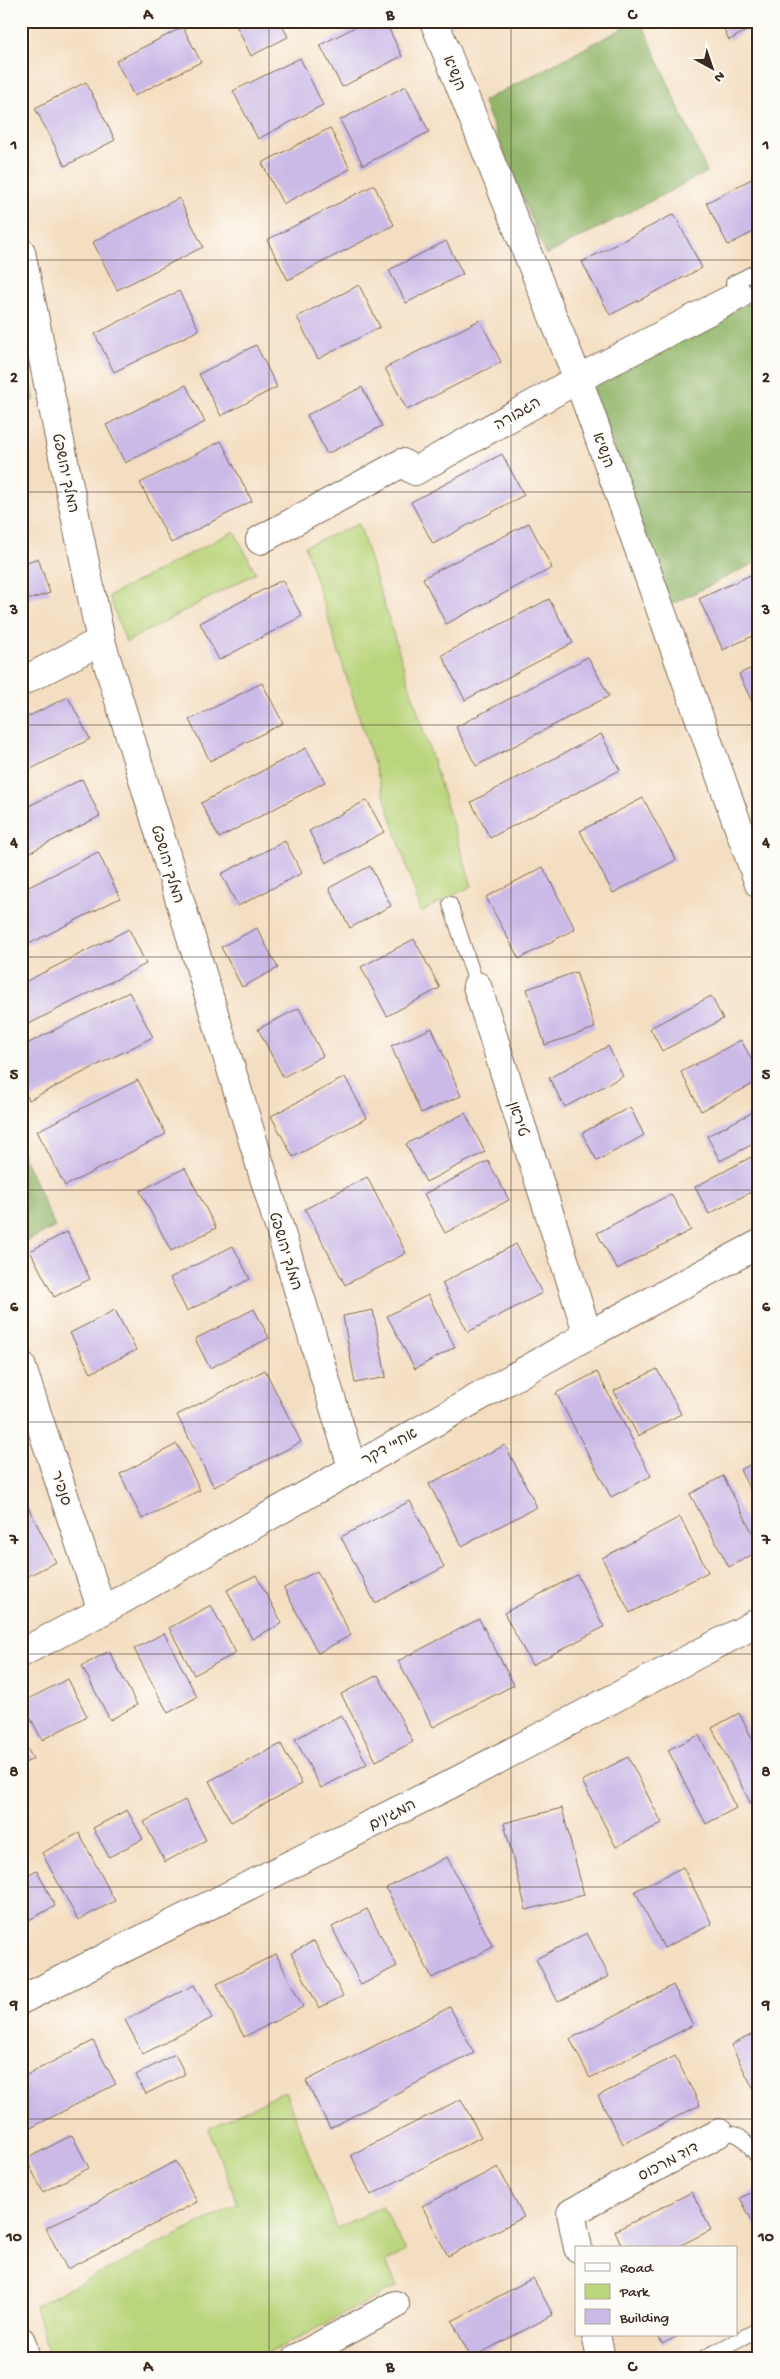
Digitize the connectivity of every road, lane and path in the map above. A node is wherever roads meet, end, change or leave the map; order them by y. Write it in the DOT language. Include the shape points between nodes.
graph roads {
  1 [pos="434,21"];
  2 [pos="21,252"];
  3 [pos="759,270"];
  4 [pos="739,295"];
  5 [pos="578,379"];
  6 [pos="260,540"];
  7 [pos="101,641"];
  8 [pos="21,682"];
  9 [pos="759,884"];
  10 [pos="450,904"];
  11 [pos="476,986"];
  12 [pos="759,1244"];
  13 [pos="588,1335"];
  14 [pos="21,1365"];
  15 [pos="352,1467"];
  16 [pos="102,1611"];
  17 [pos="759,1622"];
  18 [pos="21,1653"];
  19 [pos="21,2000"];
  20 [pos="719,2133"];
  21 [pos="759,2159"];
  22 [pos="578,2246"];
  23 [pos="395,2305"];
  24 [pos="759,2329"];
  25 [pos="596,2336"];
  26 [pos="21,2341"];
  27 [pos="26,2358"];
  28 [pos="297,2358"];
  29 [pos="600,2358"];
  30 [pos="703,2358"];
  1 -- 5 [label="street, הנשיא"];
  2 -- 7 [label="street, המלך יהושפט"];
  3 -- 4 [label="lane, הגבורה" via="733,283"];
  4 -- 5 [label="street, הגבורה"];
  5 -- 6 [label="street, הגבורה" via="415,471 402,463"];
  5 -- 9 [label="street, הנשיא"];
  7 -- 8 [label="street"];
  7 -- 15 [label="street, המלך יהושפט"];
  10 -- 11 [label="lane, טיראן"];
  11 -- 13 [label="street, טיראן"];
  12 -- 13 [label="street, אח\"י דקר"];
  13 -- 15 [label="street, אח\"י דקר"];
  14 -- 16 [label="street, סנפיר"];
  15 -- 16 [label="street, אח\"י דקר"];
  16 -- 18 [label="street, אח\"י דקר"];
  17 -- 19 [label="street, המגינים" via="451,1784"];
  20 -- 21 [label="lane, דוד מרכוס" via="741,2136"];
  20 -- 22 [label="street, דוד מרכוס" via="570,2212"];
  23 -- 28 [label="street"];
  24 -- 30 [label="lane"];
  25 -- 29 [label="street"];
  26 -- 27 [label="street"];
}
